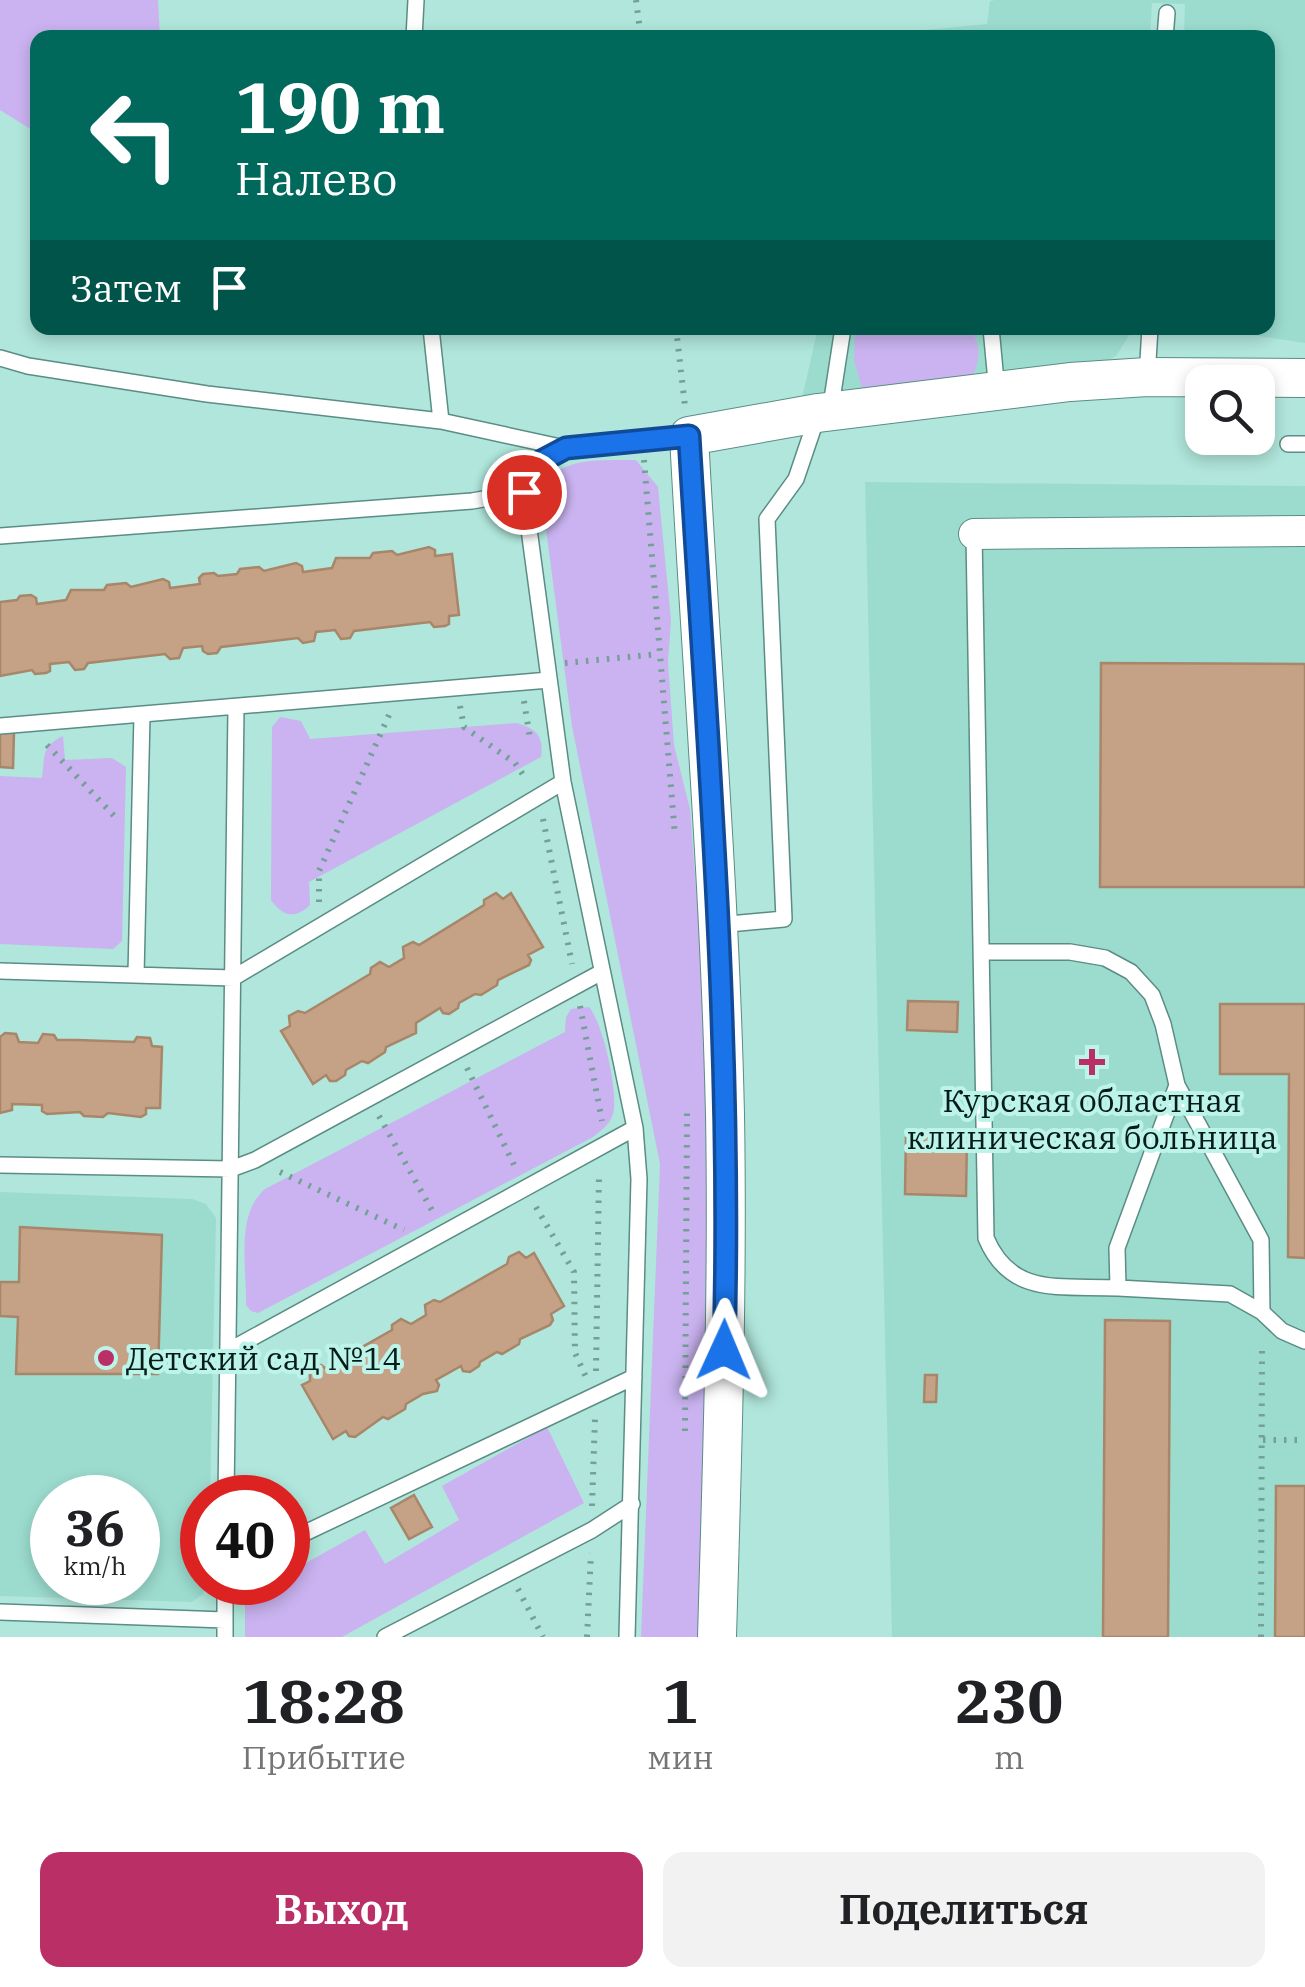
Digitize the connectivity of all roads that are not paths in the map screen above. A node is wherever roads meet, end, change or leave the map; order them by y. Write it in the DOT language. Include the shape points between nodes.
graph roads {
  1 [pos="416,0"];
  2 [pos="1166,12"];
  3 [pos="414,30"];
  4 [pos="1165,30"];
  5 [pos="432,335"];
  6 [pos="841,335"];
  7 [pos="992,335"];
  8 [pos="1150,335"];
  9 [pos="0,358"];
  10 [pos="1147,377"];
  11 [pos="1305,378"];
  12 [pos="997,392"];
  13 [pos="824,412"];
  14 [pos="441,421"];
  15 [pos="689,436"];
  16 [pos="566,448"];
  17 [pos="524,492"];
  18 [pos="1305,531"];
  19 [pos="974,534"];
  20 [pos="0,536"];
  21 [pos="549,680"];
  22 [pos="236,708"];
  23 [pos="142,716"];
  24 [pos="0,726"];
  25 [pos="563,782"];
  26 [pos="717,925"];
  27 [pos="982,952"];
  28 [pos="0,970"];
  29 [pos="600,972"];
  30 [pos="136,975"];
  31 [pos="233,978"];
  32 [pos="1178,1085"];
  33 [pos="634,1128"];
  34 [pos="0,1165"];
  35 [pos="231,1169"];
  36 [pos="1118,1288"];
  37 [pos="1262,1312"];
  38 [pos="1305,1341"];
  39 [pos="228,1351"];
  40 [pos="634,1378"];
  41 [pos="226,1475"];
  42 [pos="632,1504"];
  43 [pos="310,1530"];
  44 [pos="0,1612"];
  45 [pos="225,1629"];
  46 [pos="385,1637"];
  47 [pos="627,1637"];
  48 [pos="717,1637"];
  1 -- 3 [label="lane"];
  2 -- 4 [label="lane"];
  5 -- 14 [label="lane"];
  6 -- 13 [label="lane"];
  7 -- 12 [label="lane"];
  8 -- 10 [label="lane"];
  9 -- 14 [label="lane" via="208,394"];
  10 -- 11 [label="street"];
  10 -- 12 [label="street"];
  12 -- 13 [label="street"];
  13 -- 15 [label="street"];
  13 -- 26 [label="lane" via="796,479 767,519 784,919"];
  14 -- 16 [label="lane"];
  15 -- 16 [label="lane"];
  15 -- 26 [label="street"];
  16 -- 17 [label="lane" via="532,466"];
  17 -- 20 [label="lane"];
  17 -- 21 [label="lane"];
  18 -- 19 [label="street"];
  19 -- 27 [label="lane"];
  21 -- 22 [label="lane"];
  21 -- 25 [label="lane"];
  22 -- 23 [label="lane"];
  22 -- 31 [label="lane"];
  23 -- 24 [label="lane"];
  23 -- 30 [label="lane"];
  25 -- 29 [label="lane"];
  25 -- 31 [label="lane"];
  26 -- 48 [label="street" via="725,1314"];
  27 -- 32 [label="lane" via="1070,952 1131,972 1152,995"];
  27 -- 36 [label="lane" via="986,1238 1008,1272 1026,1282"];
  28 -- 30 [label="lane"];
  29 -- 33 [label="lane"];
  29 -- 35 [label="lane"];
  30 -- 31 [label="lane"];
  31 -- 35 [label="lane"];
  32 -- 36 [label="lane" via="1117,1248"];
  32 -- 37 [label="lane" via="1261,1240"];
  33 -- 39 [label="lane"];
  33 -- 40 [label="lane"];
  34 -- 35 [label="lane"];
  35 -- 39 [label="lane"];
  36 -- 37 [label="lane" via="1230,1294"];
  37 -- 38 [label="lane"];
  39 -- 41 [label="lane"];
  40 -- 42 [label="lane"];
  40 -- 43 [label="lane"];
  42 -- 46 [label="lane"];
  42 -- 47 [label="lane"];
  44 -- 45 [label="lane"];
}
